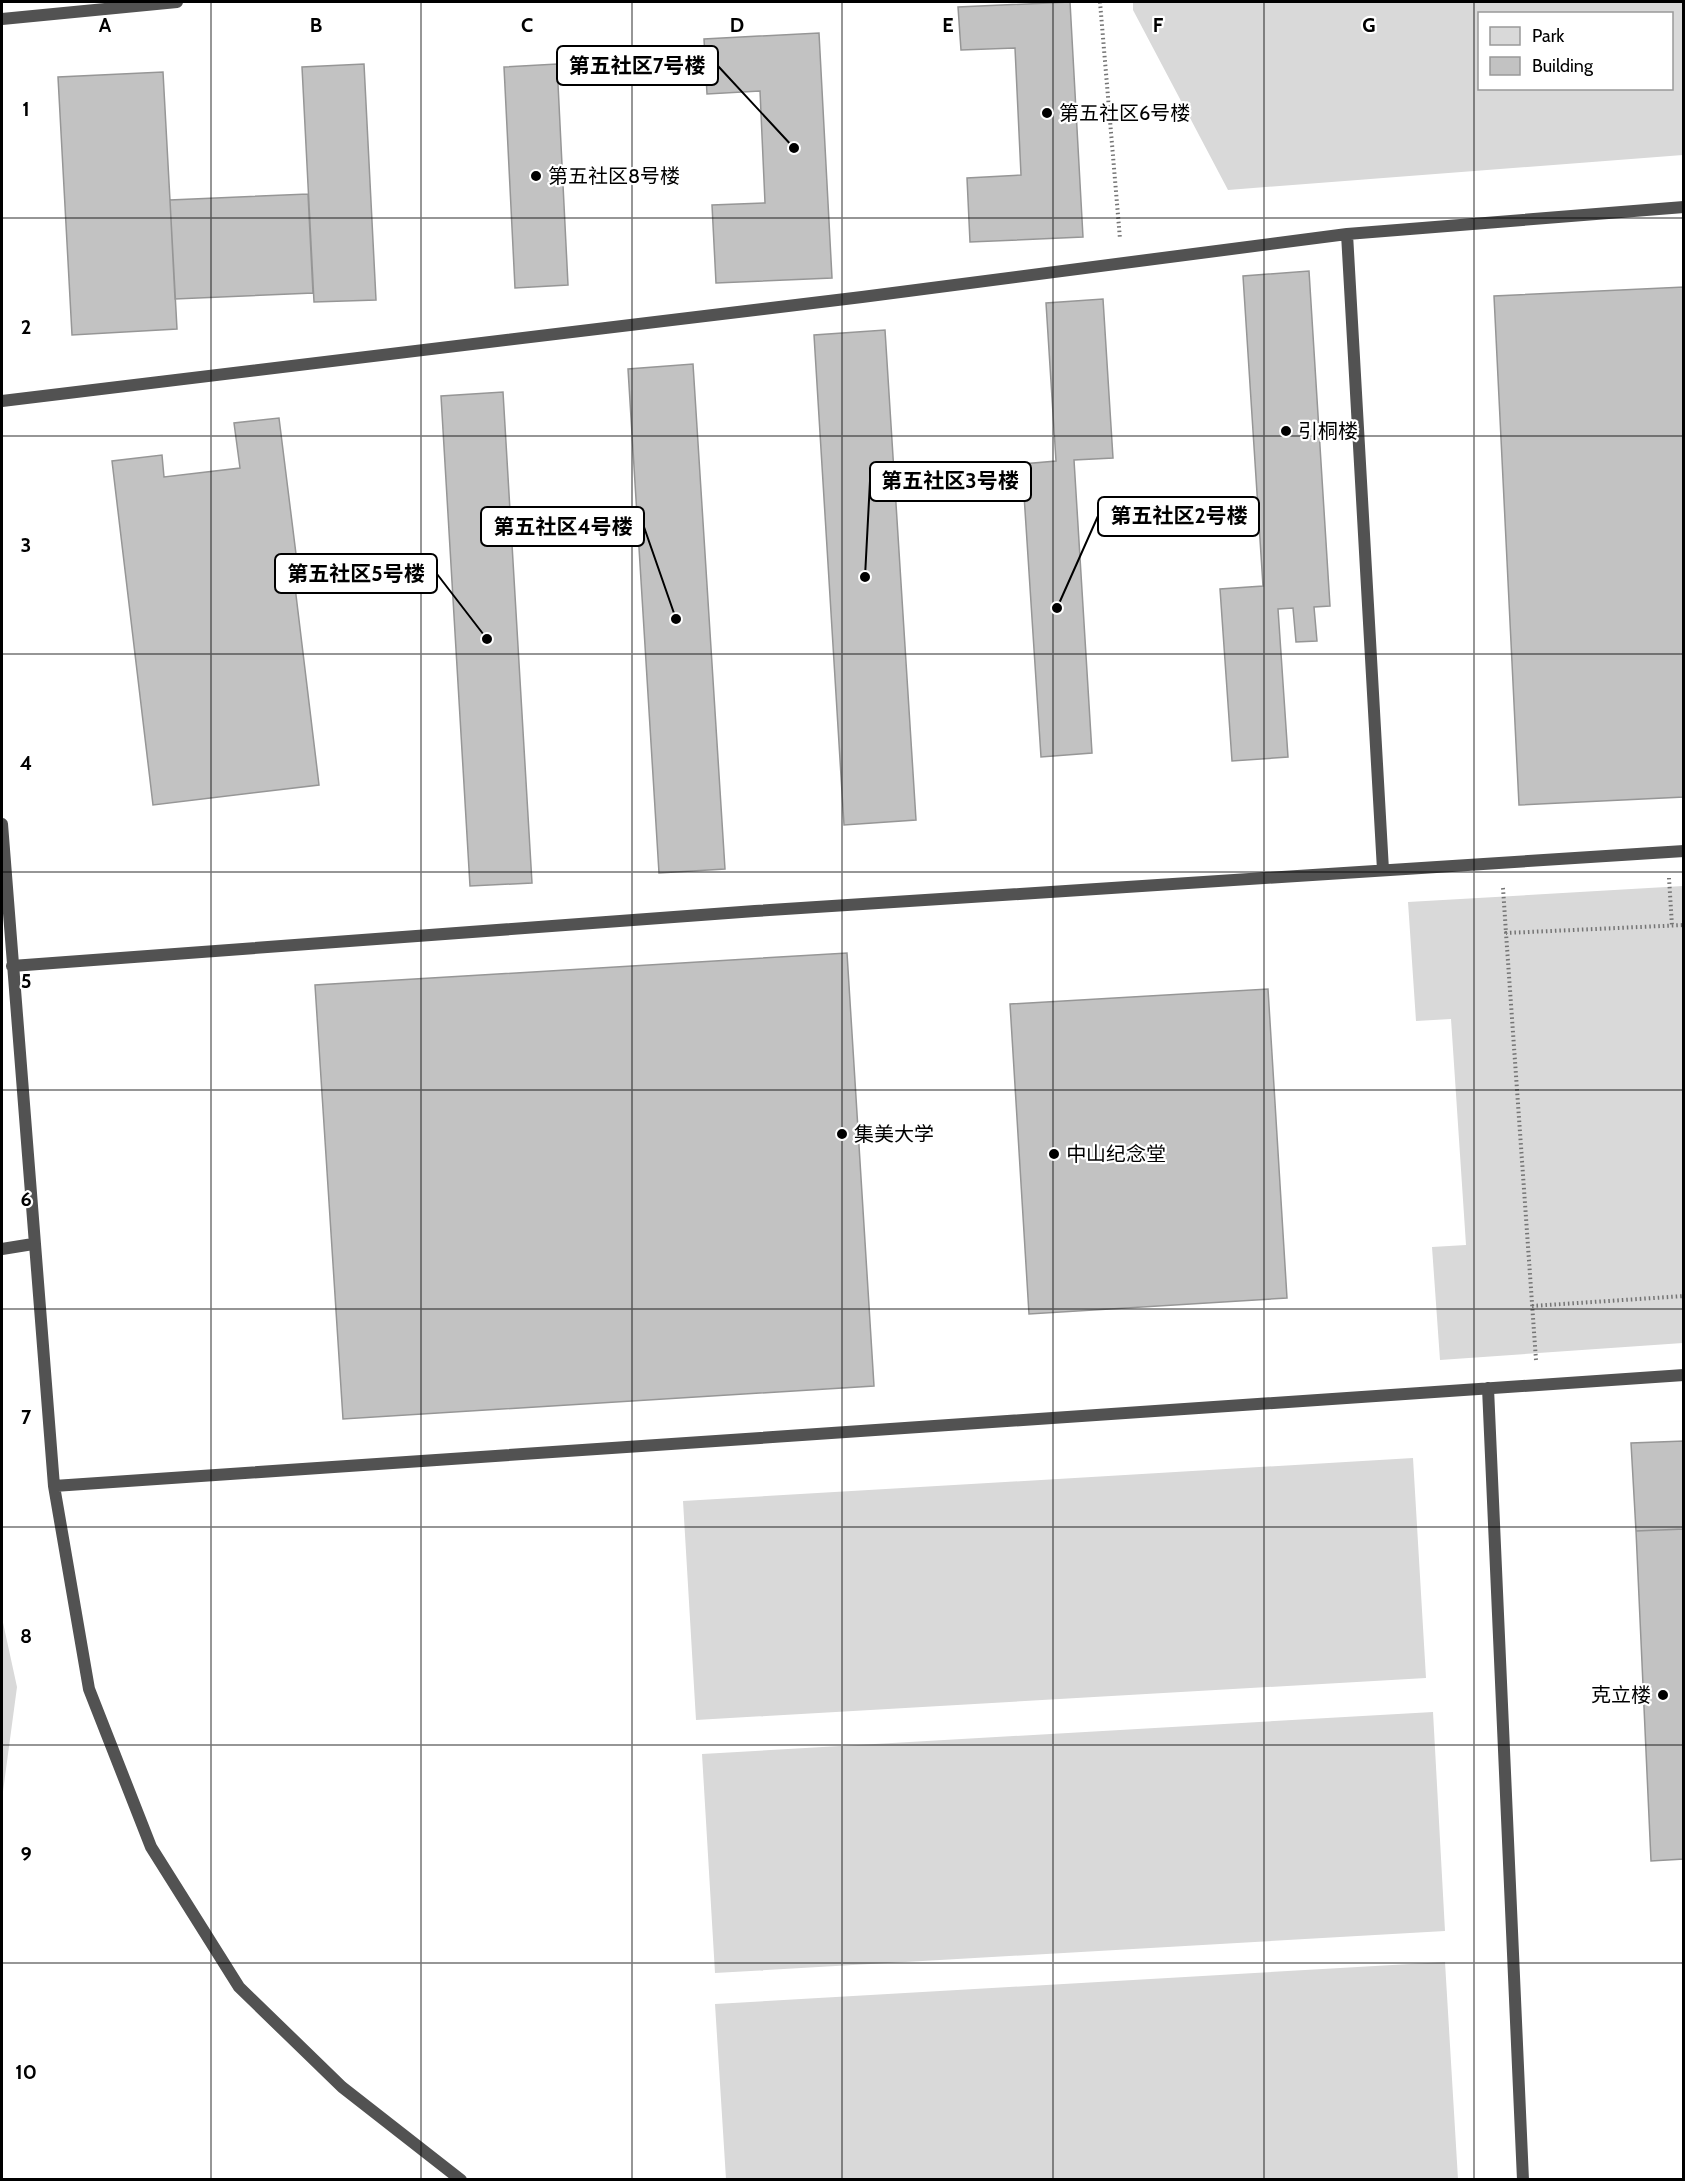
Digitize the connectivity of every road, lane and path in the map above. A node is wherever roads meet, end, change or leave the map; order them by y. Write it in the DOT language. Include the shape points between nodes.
graph roads {
  1 [pos="177,2"];
  2 [pos="1100,2"];
  3 [pos="2,19"];
  4 [pos="1683,207"];
  5 [pos="1347,234"];
  6 [pos="1122,264"];
  7 [pos="2,401"];
  8 [pos="2,824"];
  9 [pos="1683,851"];
  10 [pos="1667,852"];
  11 [pos="1502,862"];
  12 [pos="1383,870"];
  13 [pos="1683,925"];
  14 [pos="1672,926"];
  15 [pos="1506,933"];
  16 [pos="12,966"];
  17 [pos="33,1244"];
  18 [pos="2,1249"];
  19 [pos="1683,1296"];
  20 [pos="1532,1306"];
  21 [pos="1683,1375"];
  22 [pos="1538,1385"];
  23 [pos="1488,1388"];
  24 [pos="54,1486"];
  25 [pos="461,2180"];
  26 [pos="1523,2180"];
  1 -- 3 [label="lane"];
  2 -- 6 [label="path"];
  4 -- 5 [label="lane"];
  5 -- 6 [label="lane"];
  5 -- 12 [label="lane"];
  6 -- 7 [label="lane"];
  8 -- 16 [label="lane"];
  9 -- 10 [label="lane"];
  10 -- 11 [label="lane"];
  10 -- 14 [label="path"];
  11 -- 12 [label="lane"];
  11 -- 15 [label="path"];
  12 -- 16 [label="lane"];
  13 -- 14 [label="path"];
  14 -- 15 [label="path"];
  15 -- 20 [label="path"];
  16 -- 17 [label="lane"];
  17 -- 18 [label="lane"];
  17 -- 24 [label="lane"];
  19 -- 20 [label="path"];
  20 -- 22 [label="path"];
  21 -- 22 [label="lane"];
  22 -- 23 [label="lane"];
  23 -- 24 [label="lane"];
  23 -- 26 [label="lane"];
  24 -- 25 [label="lane" via="89,1689 151,1847 239,1987 342,2087"];
}
